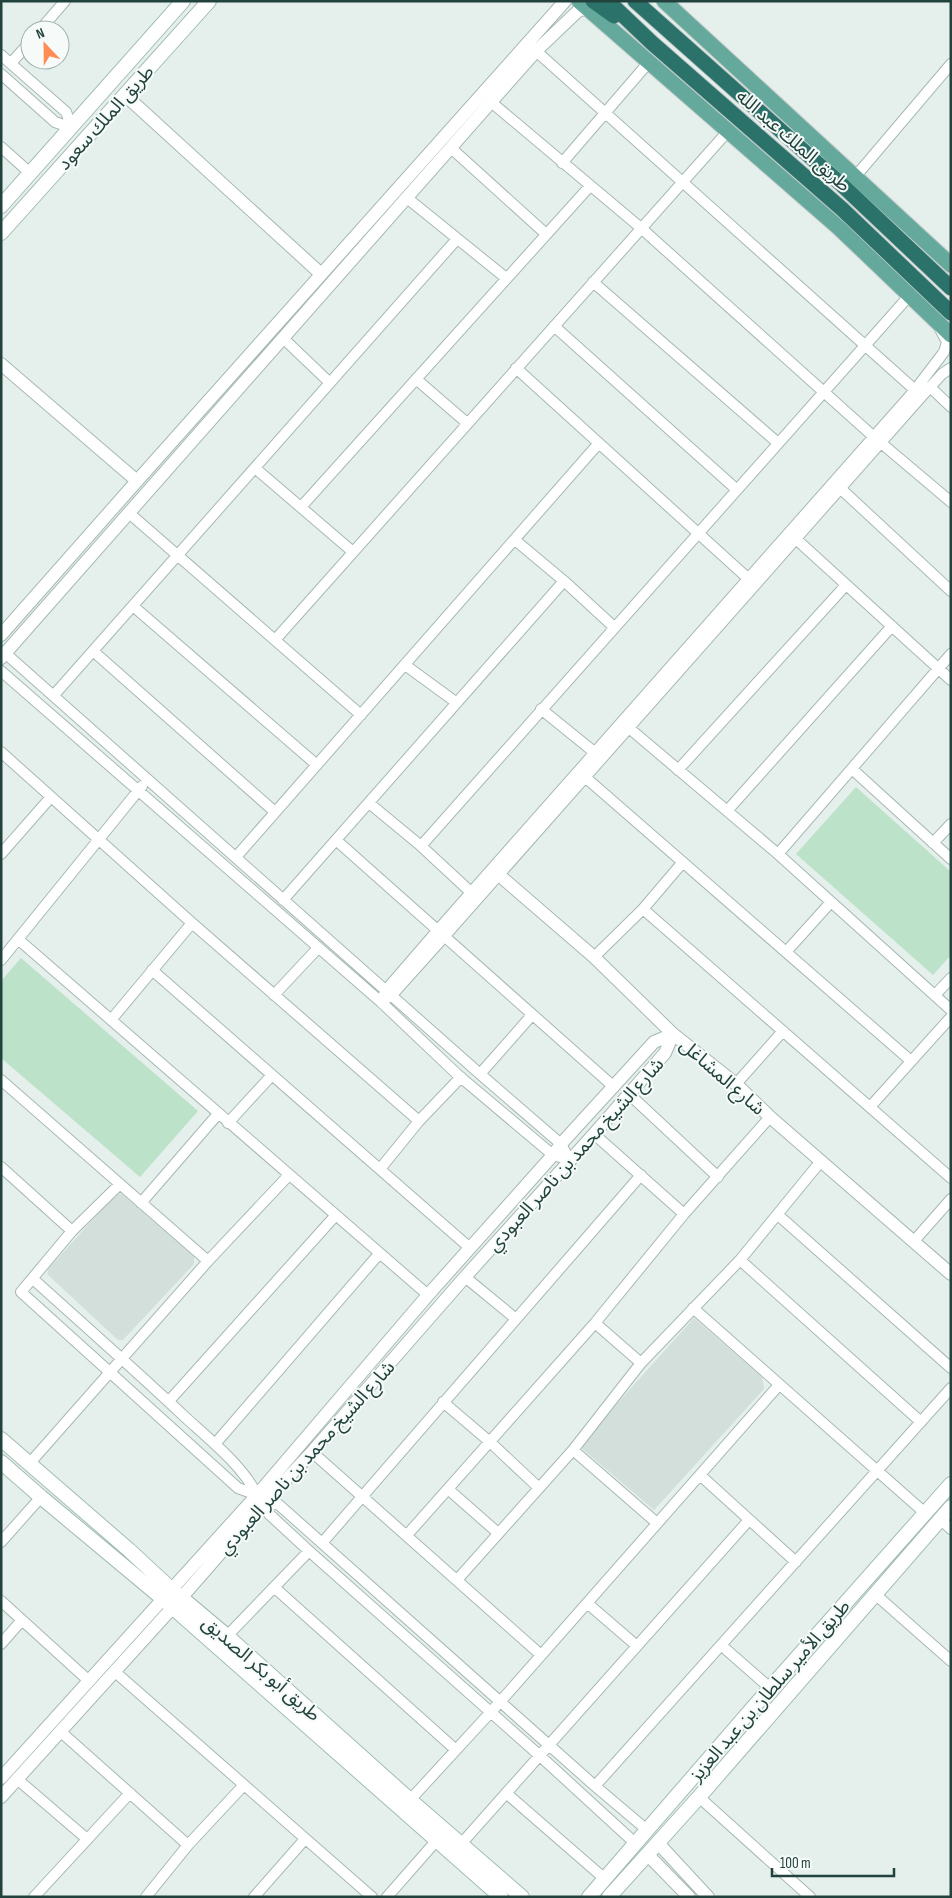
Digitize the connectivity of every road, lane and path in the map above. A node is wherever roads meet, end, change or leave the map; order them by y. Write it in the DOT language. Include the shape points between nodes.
graph roads {
  1 [pos="183,1"];
  2 [pos="208,1"];
  3 [pos="565,1"];
  4 [pos="608,1"];
  5 [pos="635,1"];
  6 [pos="650,1"];
  7 [pos="664,1"];
  8 [pos="64,2"];
  9 [pos="587,4"];
  10 [pos="49,20"];
  11 [pos="652,43"];
  12 [pos="536,51"];
  13 [pos="20,53"];
  14 [pos="1,55"];
  15 [pos="649,62"];
  16 [pos="11,63"];
  17 [pos="951,64"];
  18 [pos="710,67"];
  19 [pos="1,74"];
  20 [pos="125,95"];
  21 [pos="491,102"];
  22 [pos="605,113"];
  23 [pos="72,128"];
  24 [pos="729,130"];
  25 [pos="1,147"];
  26 [pos="451,148"];
  27 [pos="562,163"];
  28 [pos="30,173"];
  29 [pos="855,177"];
  30 [pos="682,182"];
  31 [pos="590,186"];
  32 [pos="407,198"];
  33 [pos="1,206"];
  34 [pos="842,209"];
  35 [pos="641,228"];
  36 [pos="1,233"];
  37 [pos="546,234"];
  38 [pos="457,239"];
  39 [pos="951,265"];
  40 [pos="321,274"];
  41 [pos="506,278"];
  42 [pos="593,282"];
  43 [pos="951,288"];
  44 [pos="909,296"];
  45 [pos="951,313"];
  46 [pos="931,317"];
  47 [pos="554,326"];
  48 [pos="951,326"];
  49 [pos="951,335"];
  50 [pos="283,338"];
  51 [pos="864,344"];
  52 [pos="1,364"];
  53 [pos="516,368"];
  54 [pos="951,368"];
  55 [pos="416,379"];
  56 [pos="330,383"];
  57 [pos="930,388"];
  58 [pos="915,390"];
  59 [pos="823,391"];
  60 [pos="951,407"];
  61 [pos="467,423"];
  62 [pos="877,440"];
  63 [pos="600,443"];
  64 [pos="778,443"];
  65 [pos="255,468"];
  66 [pos="137,481"];
  67 [pos="840,488"];
  68 [pos="736,489"];
  69 [pos="951,502"];
  70 [pos="300,507"];
  71 [pos="129,513"];
  72 [pos="698,533"];
  73 [pos="796,539"];
  74 [pos="515,540"];
  75 [pos="353,552"];
  76 [pos="178,556"];
  77 [pos="564,581"];
  78 [pos="752,582"];
  79 [pos="846,585"];
  80 [pos="951,591"];
  81 [pos="133,606"];
  82 [pos="892,626"];
  83 [pos="614,627"];
  84 [pos="1,636"];
  85 [pos="275,640"];
  86 [pos="93,651"];
  87 [pos="951,654"];
  88 [pos="3,655"];
  89 [pos="405,664"];
  90 [pos="938,668"];
  91 [pos="1,670"];
  92 [pos="951,680"];
  93 [pos="54,695"];
  94 [pos="457,703"];
  95 [pos="542,709"];
  96 [pos="361,715"];
  97 [pos="628,728"];
  98 [pos="2,754"];
  99 [pos="598,756"];
  100 [pos="317,765"];
  101 [pos="852,769"];
  102 [pos="678,770"];
  103 [pos="585,777"];
  104 [pos="147,778"];
  105 [pos="139,790"];
  106 [pos="51,797"];
  107 [pos="369,803"];
  108 [pos="726,811"];
  109 [pos="275,812"];
  110 [pos="951,824"];
  111 [pos="98,839"];
  112 [pos="336,840"];
  113 [pos="933,843"];
  114 [pos="421,846"];
  115 [pos="1,854"];
  116 [pos="778,854"];
  117 [pos="236,857"];
  118 [pos="951,859"];
  119 [pos="683,862"];
  120 [pos="499,875"];
  121 [pos="474,896"];
  122 [pos="283,900"];
  123 [pos="831,902"];
  124 [pos="643,908"];
  125 [pos="192,923"];
  126 [pos="440,934"];
  127 [pos="19,940"];
  128 [pos="318,948"];
  129 [pos="786,952"];
  130 [pos="594,957"];
  131 [pos="1,960"];
  132 [pos="152,970"];
  133 [pos="951,978"];
  134 [pos="389,993"];
  135 [pos="274,995"];
  136 [pos="935,995"];
  137 [pos="380,1002"];
  138 [pos="951,1010"];
  139 [pos="532,1015"];
  140 [pos="951,1017"];
  141 [pos="111,1020"];
  142 [pos="783,1031"];
  143 [pos="673,1034"];
  144 [pos="911,1061"];
  145 [pos="480,1074"];
  146 [pos="272,1076"];
  147 [pos="461,1077"];
  148 [pos="1,1080"];
  149 [pos="736,1084"];
  150 [pos="614,1087"];
  151 [pos="629,1094"];
  152 [pos="870,1107"];
  153 [pos="218,1114"];
  154 [pos="770,1117"];
  155 [pos="418,1122"];
  156 [pos="228,1123"];
  157 [pos="594,1134"];
  158 [pos="561,1144"];
  159 [pos="554,1155"];
  160 [pos="570,1161"];
  161 [pos="822,1161"];
  162 [pos="1,1167"];
  163 [pos="380,1169"];
  164 [pos="289,1175"];
  165 [pos="641,1175"];
  166 [pos="718,1177"];
  167 [pos="951,1178"];
  168 [pos="120,1184"];
  169 [pos="951,1199"];
  170 [pos="141,1203"];
  171 [pos="684,1214"];
  172 [pos="778,1215"];
  173 [pos="336,1216"];
  174 [pos="72,1231"];
  175 [pos="914,1241"];
  176 [pos="470,1248"];
  177 [pos="379,1254"];
  178 [pos="740,1260"];
  179 [pos="208,1261"];
  180 [pos="951,1274"];
  181 [pos="465,1277"];
  182 [pos="33,1279"];
  183 [pos="428,1295"];
  184 [pos="693,1308"];
  185 [pos="516,1319"];
  186 [pos="595,1323"];
  187 [pos="123,1358"];
  188 [pos="641,1363"];
  189 [pos="951,1368"];
  190 [pos="110,1373"];
  191 [pos="779,1385"];
  192 [pos="951,1388"];
  193 [pos="169,1401"];
  194 [pos="443,1402"];
  195 [pos="921,1422"];
  196 [pos="1,1439"];
  197 [pos="490,1442"];
  198 [pos="215,1444"];
  199 [pos="572,1450"];
  200 [pos="312,1452"];
  201 [pos="1,1462"];
  202 [pos="29,1464"];
  203 [pos="878,1470"];
  204 [pos="700,1475"];
  205 [pos="951,1484"];
  206 [pos="538,1488"];
  207 [pos="448,1489"];
  208 [pos="362,1495"];
  209 [pos="41,1497"];
  210 [pos="260,1499"];
  211 [pos="951,1507"];
  212 [pos="925,1513"];
  213 [pos="940,1519"];
  214 [pos="749,1520"];
  215 [pos="657,1523"];
  216 [pos="951,1529"];
  217 [pos="498,1534"];
  218 [pos="407,1535"];
  219 [pos="1,1542"];
  220 [pos="322,1543"];
  221 [pos="309,1551"];
  222 [pos="796,1562"];
  223 [pos="457,1580"];
  224 [pos="274,1588"];
  225 [pos="876,1595"];
  226 [pos="172,1598"];
  227 [pos="1,1601"];
  228 [pos="587,1603"];
  229 [pos="22,1620"];
  230 [pos="227,1636"];
  231 [pos="1,1644"];
  232 [pos="721,1645"];
  233 [pos="637,1646"];
  234 [pos="541,1655"];
  235 [pos="951,1661"];
  236 [pos="114,1671"];
  237 [pos="89,1681"];
  238 [pos="770,1688"];
  239 [pos="500,1702"];
  240 [pos="490,1712"];
  241 [pos="61,1732"];
  242 [pos="548,1745"];
  243 [pos="456,1750"];
  244 [pos="539,1755"];
  245 [pos="2,1774"];
  246 [pos="17,1779"];
  247 [pos="243,1786"];
  248 [pos="595,1786"];
  249 [pos="130,1793"];
  250 [pos="506,1793"];
  251 [pos="1,1797"];
  252 [pos="699,1797"];
  253 [pos="410,1800"];
  254 [pos="647,1830"];
  255 [pos="87,1840"];
  256 [pos="306,1840"];
  257 [pos="437,1840"];
  258 [pos="635,1843"];
  259 [pos="658,1843"];
  260 [pos="462,1844"];
  261 [pos="188,1845"];
  262 [pos="648,1854"];
  263 [pos="605,1879"];
  264 [pos="34,1897"];
  265 [pos="146,1897"];
  266 [pos="254,1897"];
  267 [pos="372,1897"];
  268 [pos="387,1897"];
  269 [pos="502,1897"];
  270 [pos="522,1897"];
  271 [pos="589,1897"];
  272 [pos="608,1897"];
  273 [pos="689,1897"];
  274 [pos="708,1897"];
  275 [pos="810,1897"];
  1 -- 23 [label="main road, طريق الملك سعود"];
  2 -- 20 [label="main road, طريق الملك سعود"];
  3 -- 40 [label="street"];
  4 -- 11 [label="highway, طريق الملك عبد الله"];
  5 -- 18 [label="highway, طريق الملك عبد الله"];
  6 -- 18 [label="highway"];
  7 -- 29 [label="main road, طريق الملك عبد الله"];
  8 -- 10 [label="street"];
  9 -- 11 [label="highway"];
  9 -- 12 [label="street"];
  9 -- 15 [label="main road"];
  11 -- 34 [label="highway, طريق الملك عبد الله"];
  12 -- 21 [label="street"];
  12 -- 22 [label="street"];
  13 -- 16 [label="street"];
  14 -- 16 [label="street"];
  15 -- 22 [label="street"];
  15 -- 24 [label="main road"];
  16 -- 23 [label="street" via="66,112"];
  17 -- 29 [label="street"];
  18 -- 43 [label="highway, طريق الملك عبد الله"];
  19 -- 23 [label="street" via="55,122"];
  20 -- 36 [label="main road, طريق الملك سعود"];
  20 -- 40 [label="street"];
  21 -- 26 [label="street"];
  21 -- 27 [label="street"];
  22 -- 27 [label="street"];
  22 -- 30 [label="street"];
  23 -- 28 [label="main road, طريق الملك سعود"];
  24 -- 30 [label="street"];
  24 -- 44 [label="main road" via="838,227"];
  25 -- 28 [label="street"];
  26 -- 32 [label="street"];
  26 -- 37 [label="street"];
  27 -- 31 [label="street"];
  28 -- 33 [label="main road, طريق الملك سعود"];
  29 -- 39 [label="main road, طريق الملك عبد الله"];
  30 -- 35 [label="street"];
  30 -- 51 [label="street"];
  31 -- 35 [label="street"];
  31 -- 37 [label="street"];
  32 -- 38 [label="street"];
  32 -- 50 [label="street"];
  34 -- 45 [label="highway, طريق الملك عبد الله"];
  34 -- 48 [label="highway"];
  35 -- 42 [label="street"];
  35 -- 59 [label="street"];
  37 -- 41 [label="street"];
  38 -- 41 [label="street"];
  38 -- 56 [label="street"];
  40 -- 66 [label="street"];
  41 -- 55 [label="street"];
  42 -- 47 [label="street"];
  42 -- 64 [label="street"];
  44 -- 46 [label="main road"];
  44 -- 51 [label="street"];
  46 -- 49 [label="main road"];
  46 -- 58 [label="street" via="947,342 944,352"];
  47 -- 53 [label="street"];
  47 -- 68 [label="street"];
  50 -- 56 [label="street"];
  50 -- 71 [label="street"];
  51 -- 58 [label="street"];
  51 -- 59 [label="street"];
  52 -- 66 [label="street"];
  53 -- 61 [label="street"];
  53 -- 63 [label="street"];
  54 -- 57 [label="street"];
  55 -- 61 [label="street"];
  55 -- 70 [label="street"];
  56 -- 65 [label="street"];
  57 -- 58 [label="street"];
  57 -- 60 [label="street"];
  57 -- 62 [label="street"];
  58 -- 62 [label="street"];
  59 -- 62 [label="street"];
  59 -- 64 [label="street"];
  61 -- 75 [label="street"];
  62 -- 67 [label="street"];
  62 -- 69 [label="street"];
  62 -- 78 [label="street"];
  63 -- 72 [label="street"];
  63 -- 74 [label="street"];
  64 -- 68 [label="street"];
  65 -- 70 [label="street"];
  65 -- 76 [label="street"];
  66 -- 84 [label="street"];
  67 -- 73 [label="street"];
  67 -- 80 [label="street"];
  68 -- 72 [label="street"];
  70 -- 75 [label="street"];
  71 -- 76 [label="street"];
  71 -- 88 [label="street"];
  72 -- 78 [label="street"];
  72 -- 83 [label="street"];
  73 -- 78 [label="street"];
  73 -- 79 [label="street"];
  74 -- 77 [label="street"];
  74 -- 89 [label="street"];
  75 -- 85 [label="street"];
  76 -- 81 [label="street"];
  76 -- 85 [label="street"];
  77 -- 83 [label="street"];
  77 -- 94 [label="street"];
  78 -- 97 [label="street"];
  78 -- 99 [label="street"];
  79 -- 82 [label="street"];
  79 -- 102 [label="street"];
  81 -- 86 [label="street"];
  81 -- 100 [label="street"];
  82 -- 90 [label="street"];
  82 -- 108 [label="street"];
  83 -- 95 [label="street"];
  85 -- 96 [label="street"];
  86 -- 93 [label="street"];
  86 -- 109 [label="street"];
  87 -- 90 [label="street"];
  88 -- 93 [label="street"];
  89 -- 94 [label="street"];
  89 -- 96 [label="street"];
  90 -- 92 [label="street"];
  90 -- 101 [label="street"];
  91 -- 105 [label="street"];
  93 -- 104 [label="street"];
  94 -- 107 [label="street"];
  95 -- 99 [label="street"];
  95 -- 114 [label="street"];
  96 -- 100 [label="street"];
  97 -- 99 [label="street"];
  97 -- 102 [label="street"];
  98 -- 106 [label="street"];
  99 -- 103 [label="street"];
  99 -- 121 [label="street"];
  100 -- 109 [label="street"];
  101 -- 113 [label="street"];
  101 -- 116 [label="street"];
  102 -- 108 [label="street"];
  103 -- 119 [label="street"];
  103 -- 120 [label="street"];
  104 -- 105 [label="street"];
  104 -- 117 [label="street"];
  105 -- 111 [label="street"];
  105 -- 128 [label="street"];
  106 -- 111 [label="street"];
  106 -- 115 [label="street"];
  107 -- 112 [label="street"];
  107 -- 114 [label="street"];
  108 -- 116 [label="street"];
  109 -- 117 [label="street"];
  110 -- 113 [label="street"];
  111 -- 125 [label="street"];
  111 -- 127 [label="street"];
  112 -- 122 [label="street"];
  112 -- 126 [label="street"];
  113 -- 118 [label="street"];
  114 -- 121 [label="street"];
  116 -- 123 [label="street"];
  117 -- 122 [label="street"];
  119 -- 124 [label="street"];
  119 -- 129 [label="street"];
  120 -- 121 [label="street"];
  120 -- 130 [label="street, شارع المشاغل"];
  121 -- 126 [label="street"];
  122 -- 134 [label="street"];
  123 -- 129 [label="street"];
  123 -- 136 [label="street"];
  124 -- 130 [label="street"];
  124 -- 142 [label="street"];
  125 -- 132 [label="street"];
  125 -- 135 [label="street"];
  126 -- 134 [label="street"];
  126 -- 139 [label="street"];
  127 -- 131 [label="street"];
  127 -- 141 [label="street"];
  128 -- 135 [label="street"];
  128 -- 137 [label="street"];
  129 -- 144 [label="street"];
  130 -- 143 [label="street, شارع المشاغل"];
  132 -- 141 [label="street"];
  132 -- 146 [label="street"];
  133 -- 136 [label="street"];
  134 -- 137 [label="street"];
  134 -- 145 [label="street"];
  135 -- 155 [label="street"];
  136 -- 138 [label="street"];
  137 -- 147 [label="street"];
  139 -- 145 [label="street"];
  139 -- 150 [label="street"];
  140 -- 144 [label="street"];
  141 -- 153 [label="street"];
  142 -- 149 [label="street"];
  142 -- 152 [label="street"];
  143 -- 149 [label="street, شارع المشاغل"];
  143 -- 150 [label="street, شارع الشيخ محمد بن ناصر العبودي" via="654,1042"];
  143 -- 151 [label="street, شارع الشيخ محمد بن ناصر العبودي" via="665,1053"];
  144 -- 152 [label="street"];
  145 -- 158 [label="street"];
  146 -- 156 [label="street"];
  146 -- 163 [label="street"];
  147 -- 155 [label="street"];
  147 -- 159 [label="street"];
  148 -- 168 [label="street"];
  149 -- 154 [label="street, شارع المشاغل"];
  150 -- 158 [label="street, شارع الشيخ محمد بن ناصر العبودي"];
  151 -- 157 [label="street, شارع الشيخ محمد بن ناصر العبودي"];
  151 -- 166 [label="street"];
  152 -- 167 [label="street"];
  153 -- 156 [label="street"];
  153 -- 170 [label="street"];
  154 -- 161 [label="street, شارع المشاغل"];
  154 -- 166 [label="street"];
  155 -- 163 [label="street"];
  156 -- 164 [label="street"];
  157 -- 160 [label="street, شارع الشيخ محمد بن ناصر العبودي"];
  157 -- 165 [label="street"];
  158 -- 159 [label="street, شارع الشيخ محمد بن ناصر العبودي"];
  158 -- 160 [label="street"];
  159 -- 160 [label="street"];
  159 -- 176 [label="street, شارع الشيخ محمد بن ناصر العبودي"];
  160 -- 181 [label="street, شارع الشيخ محمد بن ناصر العبودي"];
  161 -- 172 [label="street"];
  161 -- 175 [label="street, شارع المشاغل"];
  162 -- 174 [label="street"];
  163 -- 176 [label="street"];
  164 -- 173 [label="street"];
  164 -- 179 [label="street"];
  165 -- 171 [label="street"];
  165 -- 185 [label="street"];
  166 -- 171 [label="street"];
  168 -- 170 [label="street"];
  168 -- 174 [label="street"];
  169 -- 175 [label="street"];
  170 -- 179 [label="street"];
  171 -- 186 [label="street"];
  172 -- 178 [label="street"];
  172 -- 189 [label="street"];
  173 -- 177 [label="street"];
  173 -- 193 [label="street"];
  174 -- 182 [label="street"];
  175 -- 180 [label="street, شارع المشاغل"];
  176 -- 183 [label="street, شارع الشيخ محمد بن ناصر العبودي"];
  177 -- 183 [label="street"];
  177 -- 198 [label="street"];
  178 -- 184 [label="street"];
  178 -- 195 [label="street"];
  179 -- 187 [label="street"];
  181 -- 185 [label="street"];
  181 -- 200 [label="street, شارع الشيخ محمد بن ناصر العبودي"];
  182 -- 187 [label="street"];
  182 -- 190 [label="street" via="21,1292"];
  183 -- 210 [label="street, شارع الشيخ محمد بن ناصر العبودي"];
  184 -- 188 [label="street"];
  184 -- 191 [label="street"];
  185 -- 194 [label="street"];
  186 -- 188 [label="street"];
  186 -- 197 [label="street"];
  187 -- 190 [label="street"];
  187 -- 193 [label="street"];
  188 -- 199 [label="street"];
  190 -- 202 [label="street"];
  190 -- 210 [label="street" via="238,1488"];
  191 -- 203 [label="street"];
  191 -- 204 [label="street"];
  192 -- 195 [label="street"];
  193 -- 198 [label="street"];
  194 -- 197 [label="street"];
  194 -- 208 [label="street"];
  195 -- 203 [label="street"];
  196 -- 202 [label="main road, طريق أبو بكر الصديق"];
  197 -- 206 [label="street"];
  197 -- 207 [label="street"];
  198 -- 210 [label="street" via="250,1482"];
  199 -- 206 [label="street"];
  199 -- 215 [label="street"];
  200 -- 208 [label="street"];
  200 -- 210 [label="street, شارع الشيخ محمد بن ناصر العبودي"];
  201 -- 209 [label="main road, طريق أبو بكر الصديق"];
  202 -- 226 [label="main road, طريق أبو بكر الصديق" via="129,1550"];
  203 -- 212 [label="street"];
  203 -- 222 [label="street"];
  204 -- 214 [label="street"];
  204 -- 215 [label="street"];
  205 -- 212 [label="main road, طريق الأمير سلطان بن عبد العزيز"];
  206 -- 217 [label="street"];
  207 -- 217 [label="street"];
  207 -- 218 [label="street"];
  208 -- 218 [label="street"];
  208 -- 220 [label="street"];
  209 -- 219 [label="street"];
  209 -- 226 [label="main road, طريق أبو بكر الصديق"];
  210 -- 220 [label="street" via="278,1504"];
  210 -- 221 [label="street" via="269,1514"];
  210 -- 226 [label="street, شارع الشيخ محمد بن ناصر العبودي"];
  211 -- 213 [label="main road, طريق الأمير سلطان بن عبد العزيز"];
  212 -- 238 [label="main road, طريق الأمير سلطان بن عبد العزيز"];
  213 -- 216 [label="street"];
  213 -- 225 [label="main road, طريق الأمير سلطان بن عبد العزيز"];
  214 -- 222 [label="street"];
  214 -- 233 [label="street"];
  215 -- 228 [label="street"];
  217 -- 223 [label="street"];
  218 -- 223 [label="street"];
  220 -- 239 [label="street"];
  221 -- 224 [label="street"];
  221 -- 240 [label="street"];
  222 -- 232 [label="street"];
  223 -- 234 [label="street"];
  224 -- 230 [label="street"];
  224 -- 243 [label="street"];
  225 -- 235 [label="street"];
  225 -- 252 [label="main road, طريق الأمير سلطان بن عبد العزيز"];
  226 -- 230 [label="main road, طريق أبو بكر الصديق"];
  226 -- 236 [label="street, شارع الشيخ محمد بن ناصر العبودي"];
  226 -- 237 [label="street, شارع الشيخ محمد بن ناصر العبودي"];
  226 -- 257 [label="main road, طريق أبو بكر الصديق"];
  227 -- 229 [label="street"];
  228 -- 233 [label="street"];
  228 -- 234 [label="street"];
  229 -- 231 [label="street"];
  229 -- 237 [label="street"];
  230 -- 253 [label="main road, طريق أبو بكر الصديق"];
  232 -- 238 [label="street"];
  232 -- 248 [label="street"];
  233 -- 242 [label="street"];
  234 -- 239 [label="street"];
  236 -- 241 [label="street, شارع الشيخ محمد بن ناصر العبودي"];
  236 -- 247 [label="street"];
  237 -- 245 [label="street, شارع الشيخ محمد بن ناصر العبودي"];
  238 -- 254 [label="main road, طريق الأمير سلطان بن عبد العزيز"];
  239 -- 240 [label="street"];
  239 -- 242 [label="street"];
  240 -- 243 [label="street"];
  240 -- 244 [label="street"];
  241 -- 246 [label="street, شارع الشيخ محمد بن ناصر العبودي"];
  241 -- 249 [label="street"];
  242 -- 244 [label="street"];
  242 -- 248 [label="street"];
  243 -- 253 [label="street"];
  244 -- 250 [label="street"];
  244 -- 258 [label="street"];
  246 -- 251 [label="street, شارع الشيخ محمد بن ناصر العبودي"];
  246 -- 255 [label="street"];
  247 -- 256 [label="street"];
  247 -- 261 [label="street"];
  248 -- 254 [label="street"];
  249 -- 255 [label="street"];
  249 -- 261 [label="street"];
  250 -- 260 [label="street"];
  250 -- 263 [label="street"];
  252 -- 259 [label="main road, طريق الأمير سلطان بن عبد العزيز"];
  252 -- 275 [label="street"];
  253 -- 260 [label="main road, طريق أبو بكر الصديق"];
  254 -- 258 [label="main road, طريق الأمير سلطان بن عبد العزيز"];
  255 -- 264 [label="street"];
  256 -- 266 [label="street"];
  256 -- 267 [label="street"];
  257 -- 268 [label="street"];
  257 -- 269 [label="main road, طريق أبو بكر الصديق"];
  258 -- 263 [label="main road, طريق الأمير سلطان بن عبد العزيز"];
  259 -- 262 [label="main road, طريق الأمير سلطان بن عبد العزيز"];
  259 -- 274 [label="street"];
  260 -- 270 [label="main road, طريق أبو بكر الصديق"];
  261 -- 265 [label="street"];
  262 -- 272 [label="main road, طريق الأمير سلطان بن عبد العزيز"];
  262 -- 273 [label="street"];
  263 -- 271 [label="main road, طريق الأمير سلطان بن عبد العزيز"];
}
